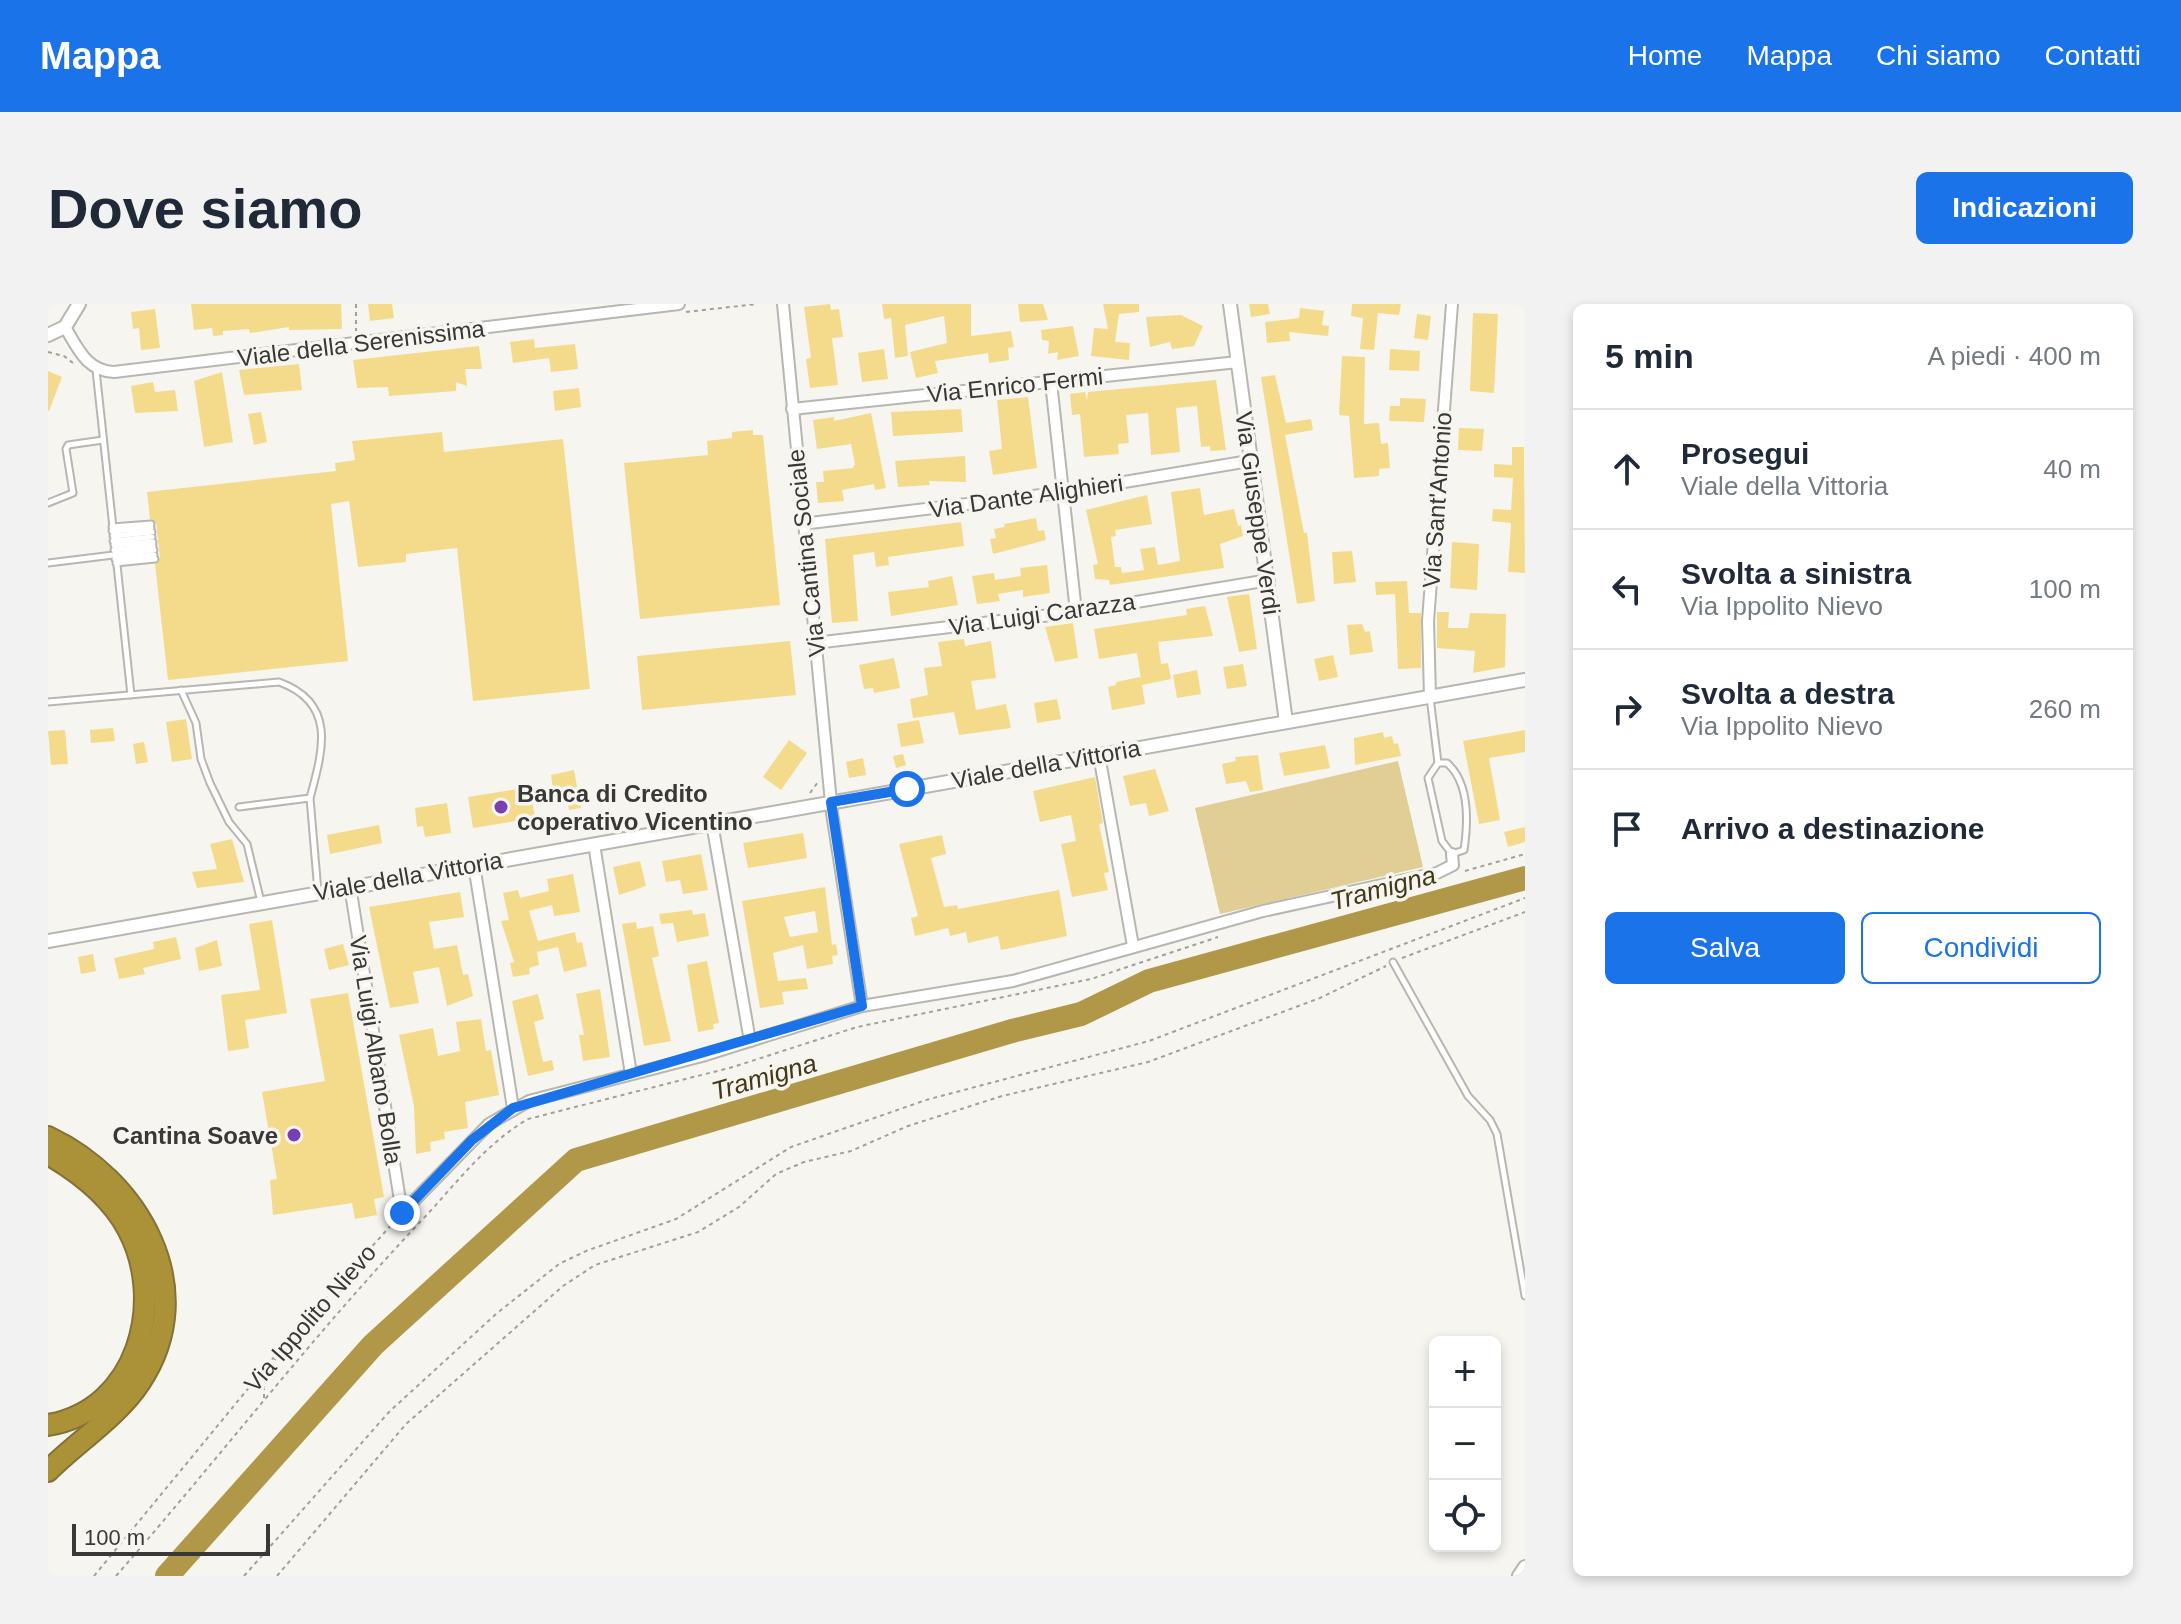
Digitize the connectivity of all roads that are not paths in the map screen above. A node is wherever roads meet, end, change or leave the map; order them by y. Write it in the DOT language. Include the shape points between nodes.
graph roads {
  1 [pos="79,304"];
  2 [pos="679,304"];
  3 [pos="783,304"];
  4 [pos="1230,304"];
  5 [pos="1452,304"];
  6 [pos="65,327"];
  7 [pos="48,335"];
  8 [pos="1238,362"];
  9 [pos="105,371"];
  10 [pos="1051,382"];
  11 [pos="792,409"];
  12 [pos="103,440"];
  13 [pos="1249,461"];
  14 [pos="1065,492"];
  15 [pos="48,503"];
  16 [pos="802,524"];
  17 [pos="153,542"];
  18 [pos="114,545"];
  19 [pos="48,563"];
  20 [pos="1269,580"];
  21 [pos="1076,612"];
  22 [pos="815,643"];
  23 [pos="1525,680"];
  24 [pos="181,690"];
  25 [pos="131,695"];
  26 [pos="1430,696"];
  27 [pos="48,702"];
  28 [pos="1286,722"];
  29 [pos="1099,755"];
  30 [pos="1438,763"];
  31 [pos="310,798"];
  32 [pos="831,802"];
  33 [pos="239,807"];
  34 [pos="712,823"];
  35 [pos="594,844"];
  36 [pos="1452,854"];
  37 [pos="474,865"];
  38 [pos="350,886"];
  39 [pos="318,892"];
  40 [pos="261,902"];
  41 [pos="48,941"];
  42 [pos="1133,946"];
  43 [pos="1393,962"];
  44 [pos="862,1006"];
  45 [pos="750,1041"];
  46 [pos="631,1074"];
  47 [pos="513,1108"];
  48 [pos="48,1137"];
  49 [pos="48,1154"];
  50 [pos="1525,1296"];
  51 [pos="48,1425"];
  52 [pos="48,1471"];
  53 [pos="1525,1567"];
  54 [pos="1519,1576"];
  1 -- 6 [label="street"];
  2 -- 9 [label="street, Viale della Serenissima"];
  3 -- 11 [label="street, Via Cantina Sociale"];
  4 -- 8 [label="street, Via Giuseppe Verdi"];
  5 -- 26 [label="street, Via Sant'Antonio" via="1428,621"];
  6 -- 7 [label="street"];
  6 -- 9 [label="street" via="79,352"];
  8 -- 10 [label="street, Via Enrico Fermi"];
  8 -- 13 [label="street, Via Giuseppe Verdi"];
  9 -- 12 [label="lane"];
  10 -- 11 [label="street, Via Enrico Fermi"];
  10 -- 14 [label="street"];
  11 -- 16 [label="street, Via Cantina Sociale"];
  12 -- 15 [label="lane" via="68,445 73,493"];
  12 -- 18 [label="lane"];
  13 -- 14 [label="street, Via Dante Alighieri"];
  13 -- 20 [label="street, Via Giuseppe Verdi"];
  14 -- 16 [label="street, Via Dante Alighieri"];
  14 -- 21 [label="street"];
  16 -- 22 [label="street, Via Cantina Sociale"];
  17 -- 18 [label="lane"];
  17 -- 18 [label="lane"];
  17 -- 18 [label="lane"];
  18 -- 19 [label="lane"];
  18 -- 25 [label="lane"];
  20 -- 21 [label="street, Via Luigi Carazza"];
  20 -- 28 [label="street, Via Giuseppe Verdi"];
  21 -- 22 [label="street, Via Luigi Carazza"];
  22 -- 32 [label="street, Via Cantina Sociale"];
  23 -- 26 [label="street, Viale della Vittoria"];
  24 -- 25 [label="lane"];
  24 -- 31 [label="lane" via="279,682 299,689 314,707 324,748"];
  24 -- 40 [label="lane" via="196,723 210,783 247,844"];
  25 -- 27 [label="lane"];
  26 -- 28 [label="street, Viale della Vittoria"];
  26 -- 30 [label="lane"];
  28 -- 29 [label="street, Viale della Vittoria"];
  29 -- 32 [label="street, Viale della Vittoria"];
  29 -- 42 [label="street"];
  30 -- 36 [label="lane" via="1428,778 1442,841"];
  30 -- 36 [label="lane" via="1456,771 1468,825 1464,850"];
  31 -- 33 [label="lane"];
  31 -- 39 [label="lane"];
  32 -- 34 [label="street, Viale della Vittoria"];
  32 -- 44 [label="street"];
  34 -- 35 [label="street, Viale della Vittoria"];
  34 -- 45 [label="street"];
  35 -- 37 [label="street, Viale della Vittoria"];
  35 -- 46 [label="street"];
  36 -- 42 [label="street" via="1453,865 1437,873"];
  37 -- 38 [label="street, Viale della Vittoria"];
  37 -- 47 [label="street"];
  38 -- 39 [label="street, Viale della Vittoria"];
  38 -- 47 [label="street, Via Luigi Albano Bolla" via="402,1213 472,1140"];
  39 -- 40 [label="street, Viale della Vittoria"];
  40 -- 41 [label="street, Viale della Vittoria"];
  42 -- 44 [label="street" via="1013,981"];
  43 -- 50 [label="lane" via="1468,1096 1497,1134"];
  44 -- 45 [label="street"];
  45 -- 46 [label="street"];
  46 -- 47 [label="street"];
  48 -- 52 [label="highway" via="105,1174 140,1216 160,1260 165,1301 160,1339 138,1385"];
  49 -- 51 [label="highway" via="116,1211 140,1255 148,1285 141,1339 118,1384 90,1409"];
  53 -- 54 [label="street"];
}
